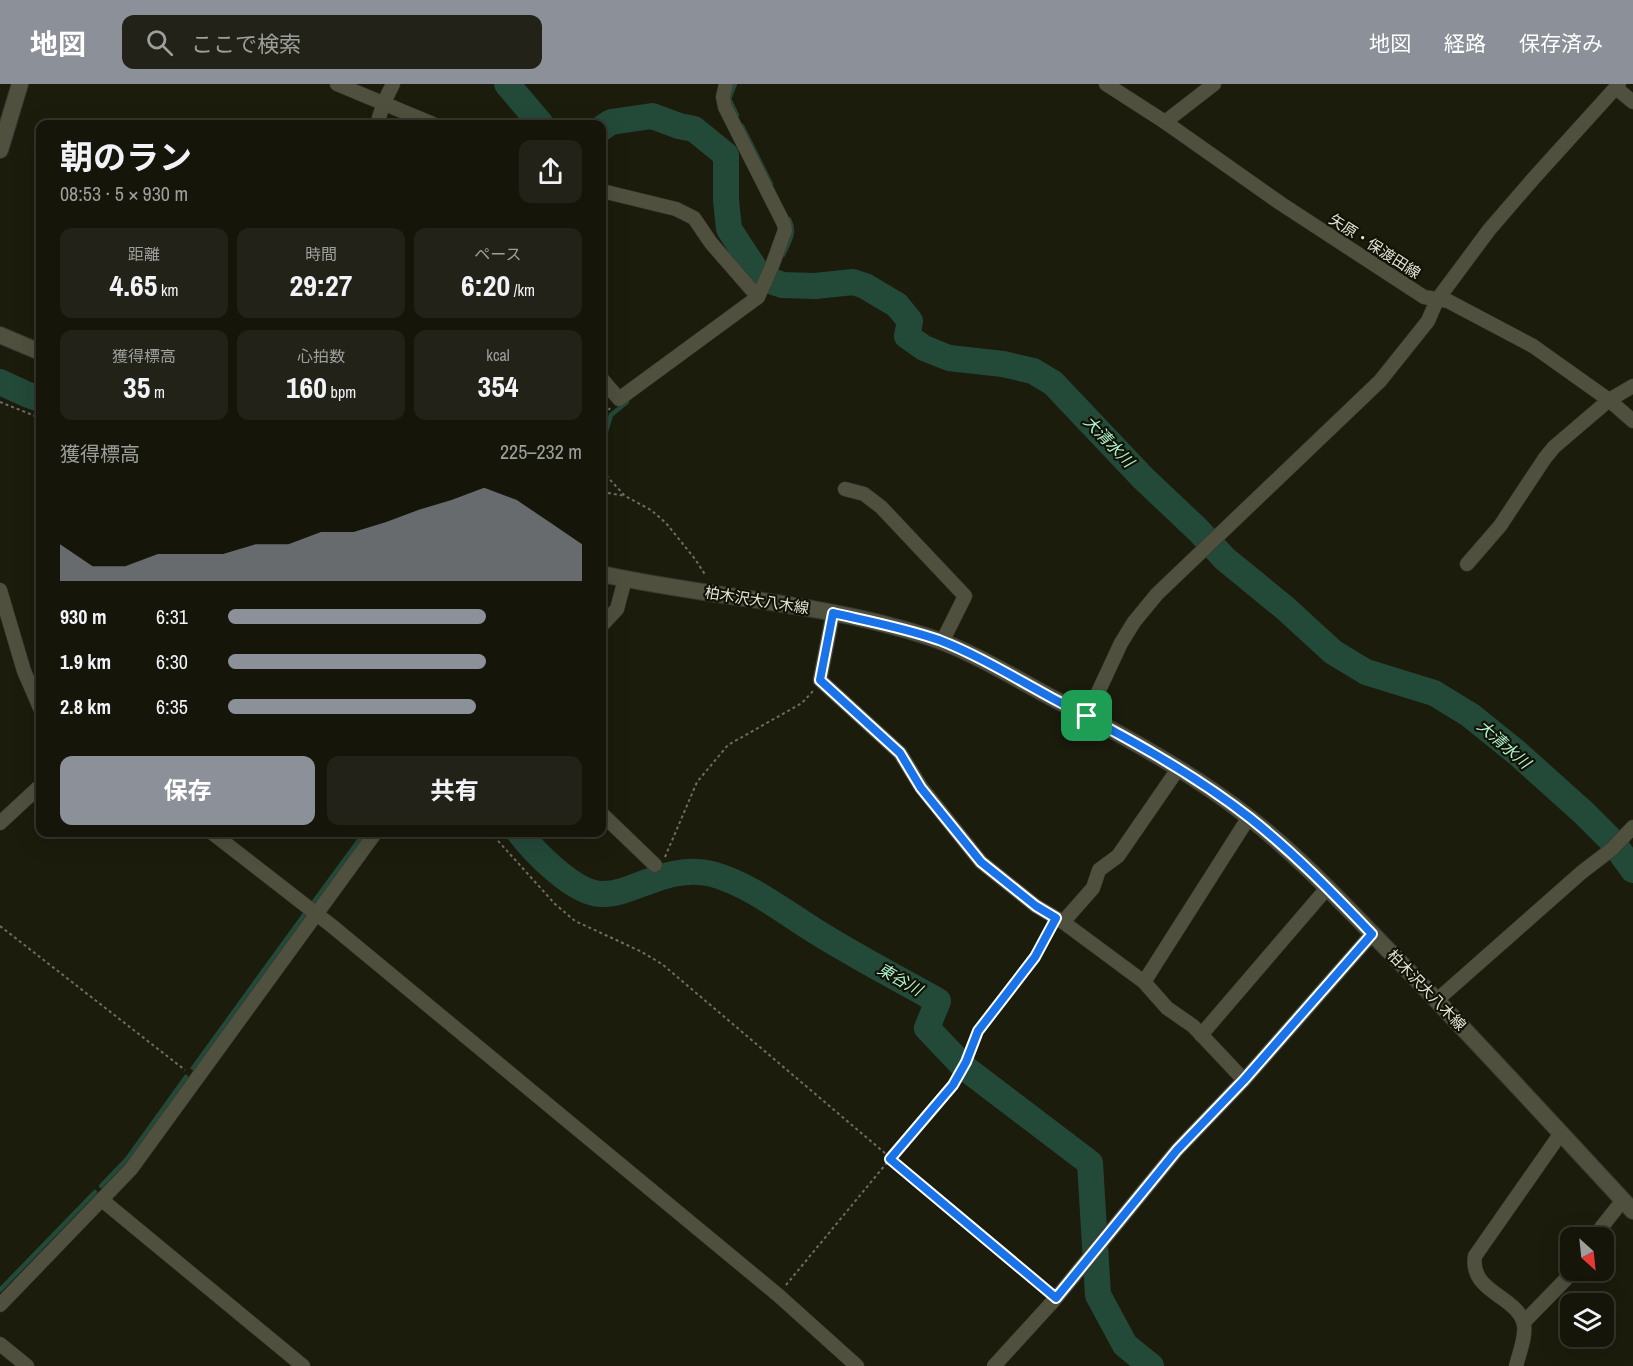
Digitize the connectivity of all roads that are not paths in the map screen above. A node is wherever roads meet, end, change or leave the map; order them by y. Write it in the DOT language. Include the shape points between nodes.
graph roads {
  1 [pos="20,84"];
  2 [pos="337,84"];
  3 [pos="393,84"];
  4 [pos="726,84"];
  5 [pos="1106,84"];
  6 [pos="1214,84"];
  7 [pos="1617,86"];
  8 [pos="384,102"];
  9 [pos="1633,102"];
  10 [pos="378,120"];
  11 [pos="424,120"];
  12 [pos="1165,122"];
  13 [pos="0,150"];
  14 [pos="606,192"];
  15 [pos="760,294"];
  16 [pos="1437,300"];
  17 [pos="0,335"];
  18 [pos="36,350"];
  19 [pos="606,384"];
  20 [pos="1633,386"];
  21 [pos="1609,400"];
  22 [pos="1633,421"];
  23 [pos="845,489"];
  24 [pos="1467,564"];
  25 [pos="606,575"];
  26 [pos="625,579"];
  27 [pos="0,590"];
  28 [pos="833,613"];
  29 [pos="606,621"];
  30 [pos="942,642"];
  31 [pos="36,699"];
  32 [pos="1087,716"];
  33 [pos="1178,769"];
  34 [pos="36,790"];
  35 [pos="1249,817"];
  36 [pos="606,818"];
  37 [pos="0,823"];
  38 [pos="1633,827"];
  39 [pos="217,837"];
  40 [pos="372,837"];
  41 [pos="655,865"];
  42 [pos="1328,887"];
  43 [pos="316,915"];
  44 [pos="1060,920"];
  45 [pos="1372,934"];
  46 [pos="1144,982"];
  47 [pos="1437,1000"];
  48 [pos="1201,1035"];
  49 [pos="1244,1080"];
  50 [pos="1561,1133"];
  51 [pos="102,1200"];
  52 [pos="1628,1205"];
  53 [pos="1605,1227"];
  54 [pos="1564,1281"];
  55 [pos="0,1305"];
  56 [pos="1524,1322"];
  57 [pos="0,1344"];
  58 [pos="27,1366"];
  59 [pos="303,1366"];
  60 [pos="858,1366"];
  61 [pos="994,1366"];
  62 [pos="1516,1366"];
  1 -- 13 [label="main road"];
  2 -- 8 [label="street"];
  3 -- 8 [label="street"];
  4 -- 15 [label="street" via="725,107 785,230"];
  5 -- 12 [label="street, 矢原・保渡田線"];
  6 -- 12 [label="street"];
  7 -- 9 [label="street"];
  7 -- 16 [label="street" via="1525,187"];
  8 -- 10 [label="street"];
  8 -- 11 [label="street"];
  12 -- 16 [label="street, 矢原・保渡田線" via="1280,203 1424,297"];
  14 -- 15 [label="street" via="676,209 694,219 711,243"];
  15 -- 19 [label="street" via="619,399"];
  16 -- 21 [label="street, 矢原・保渡田線" via="1448,301 1533,346"];
  16 -- 32 [label="street" via="1428,321 1380,381 1157,594 1121,643"];
  17 -- 18 [label="main road"];
  20 -- 21 [label="street"];
  21 -- 22 [label="street, 矢原・保渡田線"];
  21 -- 24 [label="street" via="1545,458 1500,526"];
  23 -- 30 [label="street" via="864,494 881,507 965,596"];
  25 -- 26 [label="main road, 柏木沢大八木線"];
  26 -- 28 [label="main road, 柏木沢大八木線"];
  26 -- 29 [label="street" via="617,609"];
  27 -- 31 [label="street"];
  28 -- 30 [label="main road, 柏木沢大八木線"];
  28 -- 44 [label="street" via="820,680 900,753 921,788 981,862"];
  30 -- 32 [label="main road, 柏木沢大八木線"];
  32 -- 33 [label="main road, 柏木沢大八木線"];
  33 -- 35 [label="main road, 柏木沢大八木線"];
  33 -- 44 [label="street" via="1118,856 1100,870 1093,888"];
  34 -- 37 [label="street"];
  35 -- 42 [label="main road, 柏木沢大八木線"];
  35 -- 46 [label="street"];
  36 -- 41 [label="street"];
  38 -- 47 [label="street"];
  39 -- 43 [label="street"];
  40 -- 43 [label="street"];
  42 -- 45 [label="main road, 柏木沢大八木線"];
  42 -- 48 [label="street"];
  43 -- 51 [label="street" via="131,1169"];
  43 -- 60 [label="street" via="778,1295"];
  44 -- 46 [label="street"];
  45 -- 47 [label="main road, 柏木沢大八木線"];
  45 -- 49 [label="street"];
  46 -- 48 [label="street" via="1167,1008"];
  47 -- 50 [label="main road, 柏木沢大八木線"];
  48 -- 49 [label="street"];
  49 -- 61 [label="street" via="1177,1150 1095,1252"];
  50 -- 52 [label="main road, 柏木沢大八木線"];
  50 -- 56 [label="street" via="1475,1256 1481,1281"];
  51 -- 55 [label="street"];
  51 -- 59 [label="street"];
  52 -- 53 [label="street"];
  54 -- 56 [label="street"];
  56 -- 62 [label="street"];
  57 -- 58 [label="street"];
}
